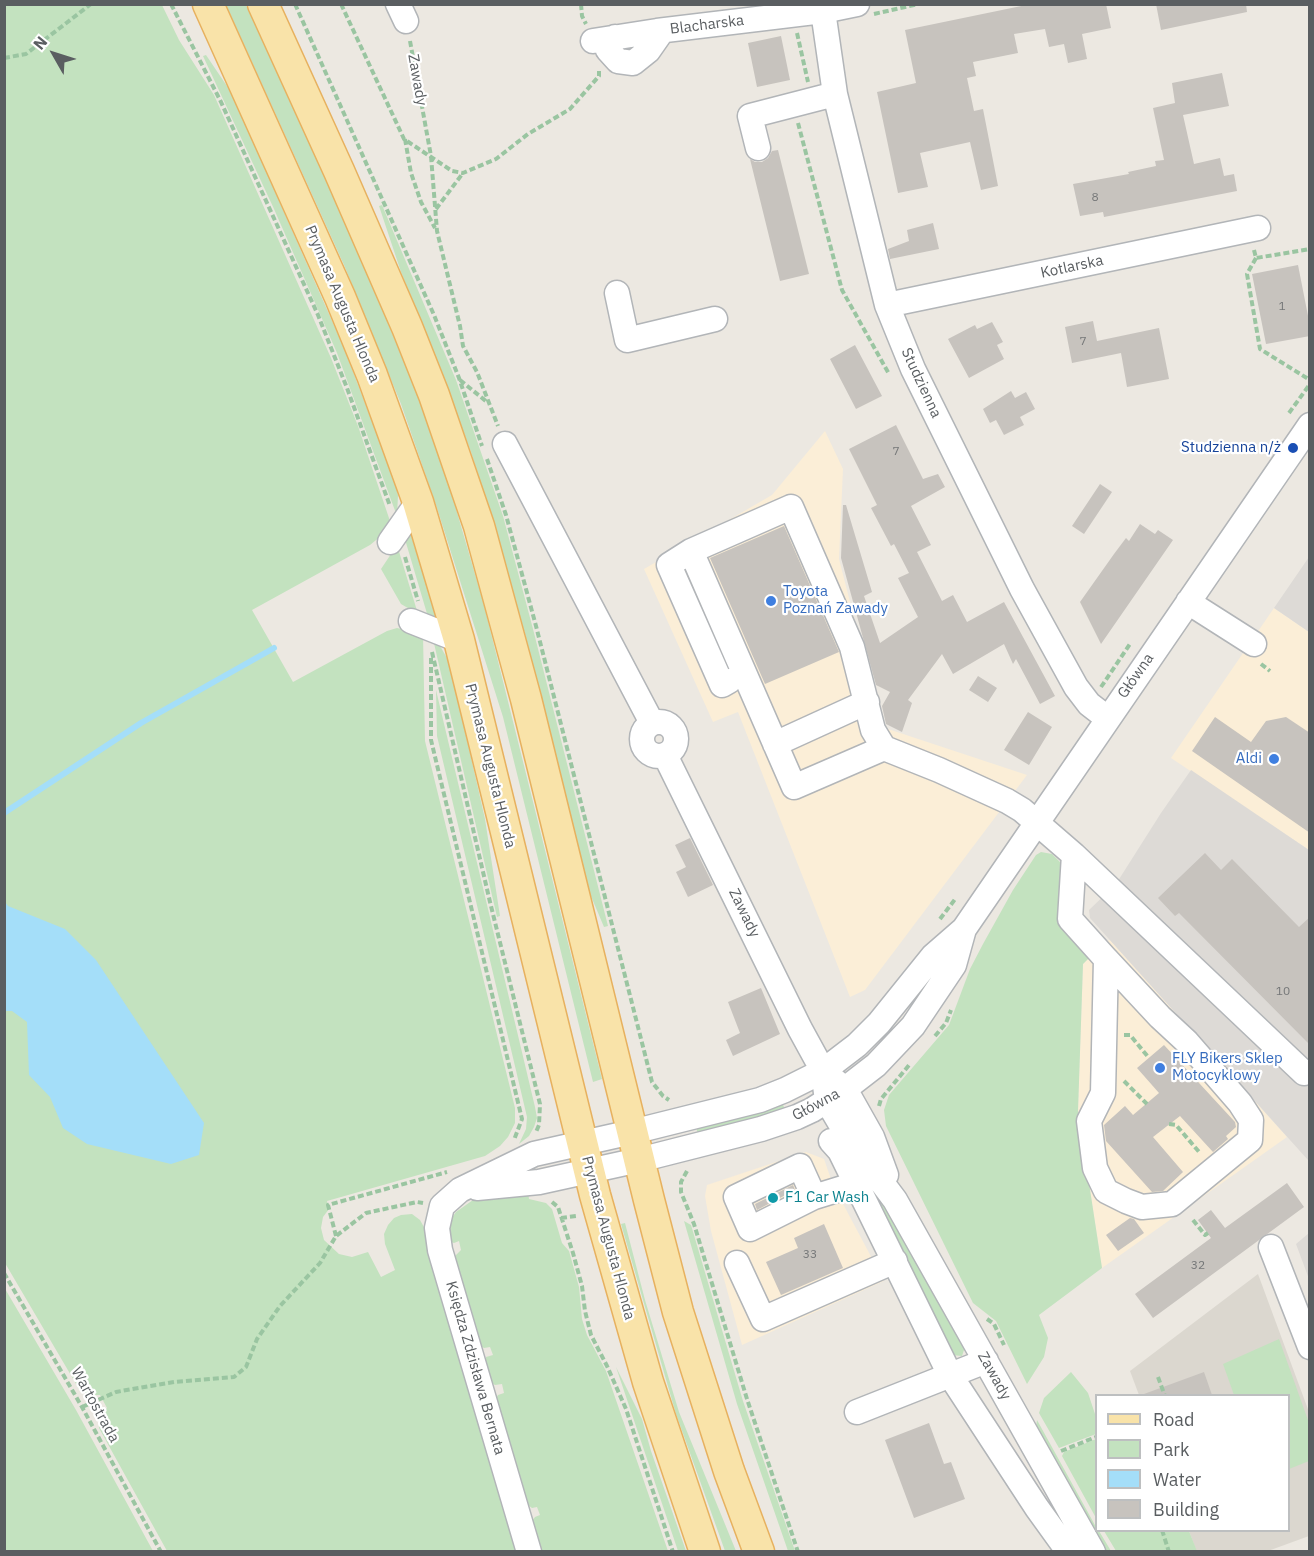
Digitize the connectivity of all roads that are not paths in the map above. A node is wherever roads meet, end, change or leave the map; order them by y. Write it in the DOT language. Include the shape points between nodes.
graph roads {
  1 [pos="208,4"];
  2 [pos="263,4"];
  3 [pos="860,10"];
  4 [pos="823,11"];
  5 [pos="604,39"];
  6 [pos="835,94"];
  7 [pos="758,148"];
  8 [pos="1254,228"];
  9 [pos="616,293"];
  10 [pos="887,305"];
  11 [pos="715,320"];
  12 [pos="1310,425"];
  13 [pos="505,444"];
  14 [pos="418,502"];
  15 [pos="390,542"];
  16 [pos="691,552"];
  17 [pos="1188,602"];
  18 [pos="411,621"];
  19 [pos="459,640"];
  20 [pos="1254,644"];
  21 [pos="729,681"];
  22 [pos="867,702"];
  23 [pos="1098,711"];
  24 [pos="775,744"];
  25 [pos="885,748"];
  26 [pos="1036,822"];
  27 [pos="1074,855"];
  28 [pos="964,929"];
  29 [pos="1106,959"];
  30 [pos="823,1071"];
  31 [pos="1304,1073"];
  32 [pos="836,1095"];
  33 [pos="840,1144"];
  34 [pos="636,1146"];
  35 [pos="585,1157"];
  36 [pos="454,1181"];
  37 [pos="856,1184"];
  38 [pos="814,1197"];
  39 [pos="895,1200"];
  40 [pos="1274,1255"];
  41 [pos="894,1261"];
  42 [pos="737,1263"];
  43 [pos="1310,1347"];
  44 [pos="986,1361"];
  45 [pos="950,1375"];
  46 [pos="857,1412"];
  47 [pos="530,1551"];
  48 [pos="705,1551"];
  49 [pos="759,1551"];
  50 [pos="1068,1551"];
  51 [pos="1094,1551"];
  1 -- 14 [label="main road, Prymasa Augusta Hlonda" via="340,297"];
  2 -- 34 [label="main road" via="407,327 479,526 524,690"];
  3 -- 4 [label="street, Blacharska"];
  4 -- 5 [label="street, Blacharska"];
  4 -- 6 [label="street, Studzienna"];
  6 -- 7 [label="street" via="750,116"];
  6 -- 10 [label="street, Studzienna"];
  8 -- 10 [label="street, Kotlarska"];
  9 -- 11 [label="street" via="627,340"];
  10 -- 23 [label="street, Studzienna" via="913,369 1022,589 1076,687"];
  12 -- 17 [label="street, Główna"];
  13 -- 30 [label="street, Zawady" via="652,723 643,732 644,746 654,755 666,754"];
  14 -- 15 [label="street"];
  14 -- 19 [label="main road, Prymasa Augusta Hlonda"];
  16 -- 21 [label="street" via="669,565 722,685"];
  16 -- 22 [label="street" via="791,507 852,646"];
  16 -- 24 [label="street"];
  17 -- 20 [label="street"];
  17 -- 23 [label="street, Główna"];
  18 -- 19 [label="street"];
  19 -- 35 [label="main road, Prymasa Augusta Hlonda"];
  22 -- 24 [label="street"];
  22 -- 25 [label="street" via="873,730"];
  23 -- 26 [label="street, Główna"];
  24 -- 25 [label="street" via="794,787"];
  25 -- 26 [label="street" via="1006,801"];
  26 -- 27 [label="street"];
  26 -- 28 [label="street, Główna"];
  27 -- 29 [label="street" via="1070,919"];
  27 -- 31 [label="street"];
  28 -- 30 [label="street, Główna" via="933,956 867,1036"];
  28 -- 32 [label="street, Główna" via="954,965 923,1013 876,1065"];
  29 -- 29 [label="street" via="1187,1042 1251,1120 1250,1140 1172,1204 1142,1207 1126,1202 1106,1191 1095,1168 1089,1121 1103,1093"];
  30 -- 32 [label="street, Zawady"];
  30 -- 34 [label="street, Główna" via="785,1090"];
  32 -- 33 [label="street, Zawady"];
  32 -- 34 [label="street, Główna" via="782,1122"];
  32 -- 39 [label="street, Zawady" via="872,1137"];
  33 -- 37 [label="street"];
  33 -- 39 [label="street, Zawady"];
  34 -- 35 [label="street, Główna"];
  34 -- 49 [label="main road" via="700,1383"];
  35 -- 36 [label="street" via="534,1154"];
  35 -- 36 [label="street" via="539,1182"];
  35 -- 48 [label="main road, Prymasa Augusta Hlonda" via="648,1382"];
  36 -- 47 [label="street, Księdza Zdzisława Bernata" via="437,1227 440,1250"];
  37 -- 38 [label="street"];
  37 -- 41 [label="street"];
  39 -- 44 [label="street, Zawady"];
  40 -- 43 [label="street"];
  41 -- 42 [label="street" via="763,1319"];
  41 -- 45 [label="street"];
  44 -- 45 [label="street"];
  44 -- 51 [label="street, Zawady"];
  45 -- 46 [label="street"];
  45 -- 50 [label="street"];
}
